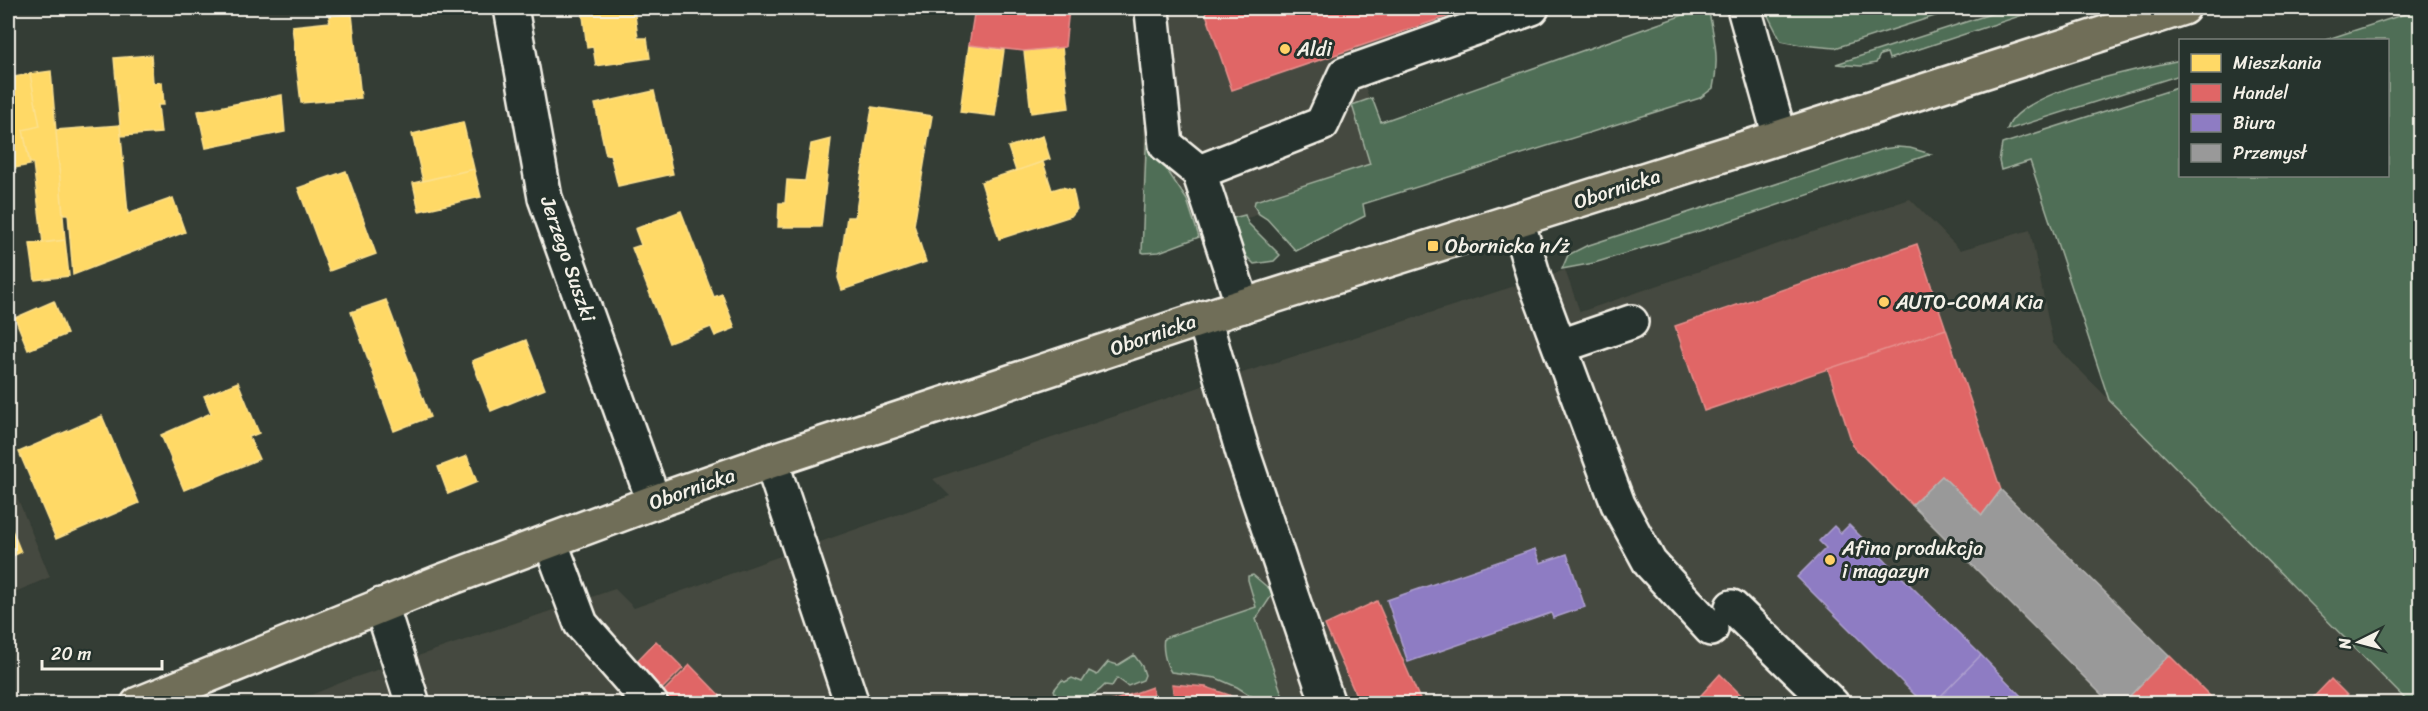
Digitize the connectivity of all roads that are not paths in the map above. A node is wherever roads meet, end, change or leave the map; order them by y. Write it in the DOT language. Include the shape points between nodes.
graph roads {
  1 [pos="511,8"];
  2 [pos="1532,8"];
  3 [pos="1744,8"];
  4 [pos="2182,8"];
  5 [pos="1152,11"];
  6 [pos="1780,137"];
  7 [pos="1198,172"];
  8 [pos="1517,220"];
  9 [pos="1243,306"];
  10 [pos="1204,318"];
  11 [pos="1631,322"];
  12 [pos="1561,346"];
  13 [pos="771,461"];
  14 [pos="654,502"];
  15 [pos="550,541"];
  16 [pos="381,604"];
  17 [pos="1326,699"];
  18 [pos="138,704"];
  19 [pos="413,704"];
  20 [pos="651,704"];
  21 [pos="852,704"];
  22 [pos="1832,704"];
  1 -- 14 [label="street, Jerzego Suszki" via="545,198"];
  2 -- 7 [label="street" via="1344,74 1322,124"];
  3 -- 6 [label="street"];
  4 -- 6 [label="main road, Obornicka"];
  5 -- 7 [label="street" via="1166,145"];
  6 -- 8 [label="main road, Obornicka"];
  7 -- 9 [label="street"];
  8 -- 9 [label="main road, Obornicka"];
  8 -- 12 [label="street" via="1534,280"];
  9 -- 10 [label="main road, Obornicka"];
  10 -- 13 [label="main road, Obornicka"];
  10 -- 17 [label="street" via="1243,453"];
  11 -- 12 [label="street"];
  12 -- 22 [label="street" via="1618,504 1650,563"];
  13 -- 14 [label="main road, Obornicka"];
  13 -- 21 [label="street"];
  14 -- 15 [label="main road, Obornicka"];
  15 -- 16 [label="main road, Obornicka"];
  15 -- 20 [label="street" via="581,624"];
  16 -- 18 [label="main road, Obornicka"];
  16 -- 19 [label="street"];
}
